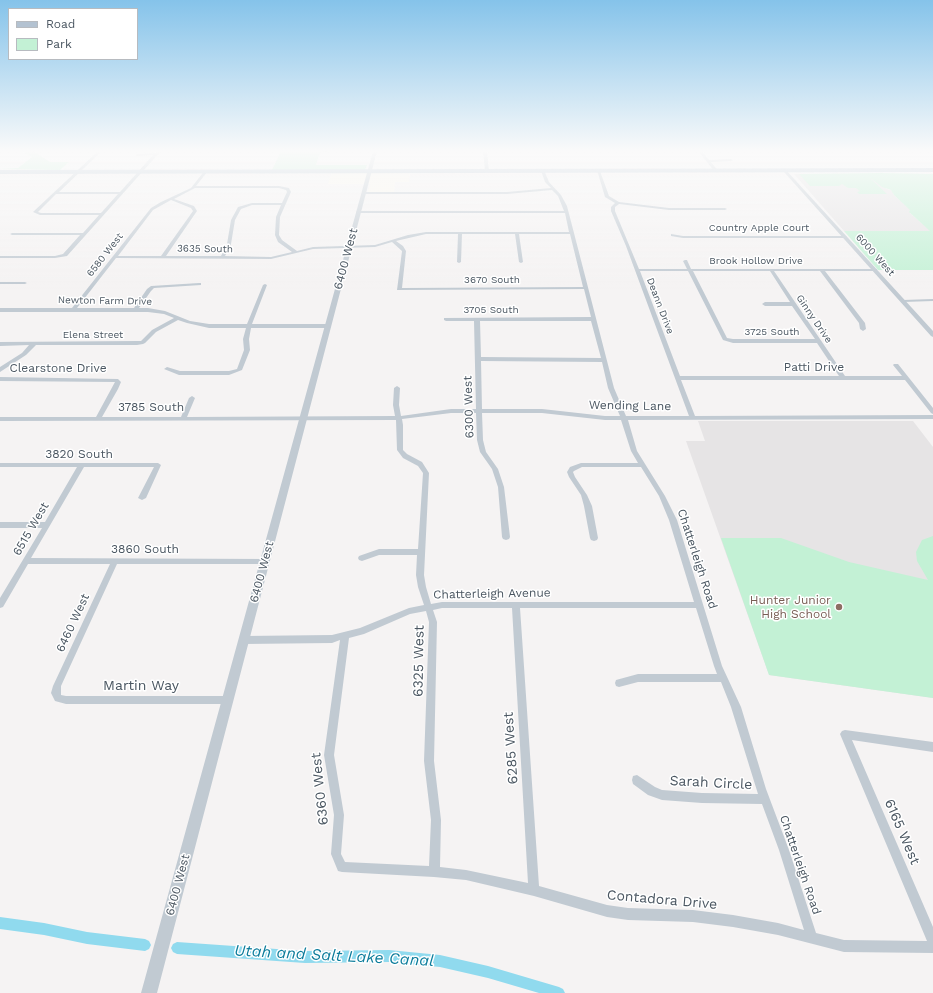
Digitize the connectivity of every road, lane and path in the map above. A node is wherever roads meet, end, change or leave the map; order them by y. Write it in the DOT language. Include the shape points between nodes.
graph roads {
  1 [pos="52,197"];
  2 [pos="117,197"];
  3 [pos="175,197"];
  4 [pos="286,197"];
  5 [pos="363,197"];
  6 [pos="560,197"];
  7 [pos="608,197"];
  8 [pos="810,197"];
  9 [pos="172,199"];
  10 [pos="618,203"];
  11 [pos="283,204"];
  12 [pos="725,209"];
  13 [pos="358,212"];
  14 [pos="566,212"];
  15 [pos="103,214"];
  16 [pos="460,233"];
  17 [pos="517,233"];
  18 [pos="572,233"];
  19 [pos="12,234"];
  20 [pos="84,234"];
  21 [pos="673,235"];
  22 [pos="845,237"];
  23 [pos="394,242"];
  24 [pos="349,248"];
  25 [pos="296,252"];
  26 [pos="0,257"];
  27 [pos="114,257"];
  28 [pos="163,257"];
  29 [pos="222,258"];
  30 [pos="685,261"];
  31 [pos="460,262"];
  32 [pos="521,262"];
  33 [pos="637,270"];
  34 [pos="690,270"];
  35 [pos="771,270"];
  36 [pos="821,270"];
  37 [pos="875,270"];
  38 [pos="0,283"];
  39 [pos="25,283"];
  40 [pos="199,284"];
  41 [pos="266,285"];
  42 [pos="586,288"];
  43 [pos="933,300"];
  44 [pos="903,301"];
  45 [pos="765,304"];
  46 [pos="793,304"];
  47 [pos="0,310"];
  48 [pos="73,310"];
  49 [pos="136,310"];
  50 [pos="178,318"];
  51 [pos="446,319"];
  52 [pos="478,319"];
  53 [pos="536,319"];
  54 [pos="594,319"];
  55 [pos="328,326"];
  56 [pos="537,326"];
  57 [pos="250,327"];
  58 [pos="863,329"];
  59 [pos="933,335"];
  60 [pos="818,341"];
  61 [pos="0,344"];
  62 [pos="34,344"];
  63 [pos="478,360"];
  64 [pos="542,360"];
  65 [pos="604,360"];
  66 [pos="896,364"];
  67 [pos="543,366"];
  68 [pos="167,369"];
  69 [pos="0,370"];
  70 [pos="678,378"];
  71 [pos="843,378"];
  72 [pos="906,378"];
  73 [pos="0,379"];
  74 [pos="397,388"];
  75 [pos="192,398"];
  76 [pos="479,411"];
  77 [pos="933,412"];
  78 [pos="933,417"];
  79 [pos="98,418"];
  80 [pos="183,418"];
  81 [pos="303,418"];
  82 [pos="398,418"];
  83 [pos="624,418"];
  84 [pos="693,418"];
  85 [pos="0,419"];
  86 [pos="0,465"];
  87 [pos="82,465"];
  88 [pos="641,465"];
  89 [pos="142,498"];
  90 [pos="0,525"];
  91 [pos="47,525"];
  92 [pos="506,537"];
  93 [pos="594,538"];
  94 [pos="422,552"];
  95 [pos="362,558"];
  96 [pos="26,561"];
  97 [pos="115,561"];
  98 [pos="265,561"];
  99 [pos="699,604"];
  100 [pos="0,605"];
  101 [pos="516,605"];
  102 [pos="429,607"];
  103 [pos="345,636"];
  104 [pos="244,640"];
  105 [pos="723,678"];
  106 [pos="619,684"];
  107 [pos="56,696"];
  108 [pos="227,700"];
  109 [pos="933,747"];
  110 [pos="637,780"];
  111 [pos="765,799"];
  112 [pos="342,867"];
  113 [pos="434,872"];
  114 [pos="534,890"];
  115 [pos="812,938"];
  116 [pos="933,941"];
  117 [pos="933,947"];
  118 [pos="149,993"];
  1 -- 15 [label="street" via="36,213"];
  2 -- 15 [label="street"];
  3 -- 9 [label="street, 6580 West"];
  4 -- 11 [label="street"];
  5 -- 13 [label="street, 6400 West"];
  6 -- 14 [label="street, Chatterleigh Road"];
  7 -- 10 [label="street"];
  8 -- 22 [label="street, 6000 West"];
  9 -- 27 [label="street, 6580 West" via="152,209"];
  9 -- 28 [label="street" via="195,210"];
  10 -- 12 [label="street" via="667,209"];
  10 -- 33 [label="street, Deann Drive" via="613,207 613,211"];
  11 -- 25 [label="street" via="278,217 278,238"];
  11 -- 29 [label="street" via="242,206 234,218 229,244"];
  13 -- 14 [label="street"];
  13 -- 24 [label="street, 6400 West"];
  14 -- 18 [label="street, Chatterleigh Road"];
  15 -- 20 [label="street"];
  16 -- 17 [label="street, 3635 South"];
  16 -- 23 [label="street, 3635 South" via="408,234"];
  16 -- 31 [label="street"];
  17 -- 18 [label="street, 3635 South"];
  17 -- 32 [label="street"];
  18 -- 42 [label="street, Chatterleigh Road"];
  19 -- 20 [label="street"];
  20 -- 26 [label="street" via="61,257"];
  21 -- 22 [label="street, Country Apple Court"];
  22 -- 37 [label="street, 6000 West"];
  23 -- 24 [label="street, 3635 South"];
  23 -- 42 [label="street, 3670 South" via="404,251 399,289"];
  24 -- 25 [label="street, 3635 South" via="316,248"];
  24 -- 55 [label="street, 6400 West"];
  25 -- 29 [label="street, 3635 South" via="274,258"];
  27 -- 28 [label="street, 3635 South"];
  27 -- 48 [label="street, 6580 West"];
  28 -- 29 [label="street, 3635 South"];
  30 -- 34 [label="street"];
  33 -- 34 [label="street, Brook Hollow Drive"];
  33 -- 70 [label="street, Deann Drive"];
  34 -- 35 [label="street, Brook Hollow Drive"];
  34 -- 60 [label="street, 3725 South" via="722,337 726,340"];
  35 -- 36 [label="street, Brook Hollow Drive"];
  35 -- 46 [label="street, Ginny Drive"];
  36 -- 37 [label="street, Brook Hollow Drive"];
  36 -- 58 [label="street" via="861,322"];
  37 -- 44 [label="street, 6000 West"];
  38 -- 39 [label="street"];
  40 -- 49 [label="street" via="153,287"];
  41 -- 57 [label="street"];
  42 -- 54 [label="street, Chatterleigh Road"];
  43 -- 44 [label="street"];
  44 -- 59 [label="street, 6000 West"];
  45 -- 46 [label="street"];
  46 -- 60 [label="street, Ginny Drive"];
  47 -- 48 [label="street, Newton Farm Drive"];
  48 -- 49 [label="street, Newton Farm Drive"];
  49 -- 50 [label="street, Newton Farm Drive" via="161,312"];
  50 -- 57 [label="street, Newton Farm Drive" via="209,326"];
  50 -- 62 [label="street, Elena Street" via="154,331 139,343"];
  51 -- 52 [label="street, 3705 South"];
  52 -- 53 [label="street, 3705 South"];
  52 -- 63 [label="street, 6300 West"];
  53 -- 54 [label="street, 3705 South"];
  53 -- 56 [label="street, 3705 South"];
  54 -- 65 [label="street, Chatterleigh Road"];
  55 -- 57 [label="street, Newton Farm Drive"];
  55 -- 81 [label="street, 6400 West"];
  57 -- 68 [label="street" via="246,339 247,351 237,371 179,373"];
  60 -- 71 [label="street, Ginny Drive"];
  61 -- 62 [label="street, Elena Street"];
  62 -- 69 [label="street, Clearstone Drive"];
  63 -- 64 [label="street"];
  63 -- 76 [label="street, 6300 West"];
  64 -- 65 [label="street"];
  64 -- 67 [label="street"];
  65 -- 83 [label="street, Chatterleigh Road" via="612,392"];
  66 -- 72 [label="street"];
  70 -- 71 [label="street, Patti Drive"];
  70 -- 84 [label="street, Deann Drive"];
  71 -- 72 [label="street, Patti Drive"];
  72 -- 77 [label="street"];
  73 -- 79 [label="street, Clearstone Drive" via="116,380 116,389"];
  74 -- 82 [label="street"];
  75 -- 80 [label="street"];
  76 -- 82 [label="street, Wending Lane" via="444,412"];
  76 -- 83 [label="street, Wending Lane" via="549,411 590,417"];
  76 -- 92 [label="street, 6300 West" via="482,449 495,469 501,487"];
  78 -- 84 [label="street, Wending Lane"];
  79 -- 80 [label="street, 3785 South"];
  79 -- 85 [label="street, 3785 South"];
  80 -- 81 [label="street, 3785 South"];
  81 -- 82 [label="street, Wending Lane"];
  81 -- 98 [label="street, 6400 West"];
  82 -- 94 [label="street, 6325 West" via="400,450 405,456 420,464 426,473"];
  83 -- 84 [label="street, Wending Lane"];
  83 -- 88 [label="street, Chatterleigh Road" via="632,447"];
  86 -- 87 [label="street, 3820 South"];
  87 -- 89 [label="street, 3820 South" via="158,465"];
  87 -- 91 [label="street, 6515 West"];
  88 -- 93 [label="street" via="582,465 572,468 572,477 588,506"];
  88 -- 99 [label="street, Chatterleigh Road" via="673,520"];
  90 -- 91 [label="street"];
  91 -- 96 [label="street, 6515 West"];
  94 -- 95 [label="street" via="379,552"];
  94 -- 102 [label="street, 6325 West" via="420,579"];
  96 -- 97 [label="street, 3860 South"];
  96 -- 100 [label="street, 6515 West"];
  97 -- 98 [label="street, 3860 South"];
  97 -- 107 [label="street, 6460 West" via="57,686"];
  98 -- 104 [label="street, 6400 West"];
  99 -- 101 [label="street, Chatterleigh Avenue"];
  99 -- 105 [label="street, Chatterleigh Road"];
  101 -- 102 [label="street, Chatterleigh Avenue"];
  101 -- 114 [label="street, 6285 West"];
  102 -- 103 [label="street, Chatterleigh Avenue" via="402,613"];
  102 -- 113 [label="street, 6325 West" via="434,626 429,769 436,820"];
  103 -- 104 [label="street, Chatterleigh Avenue" via="323,640"];
  103 -- 112 [label="street, 6360 West" via="329,754 339,815 336,854"];
  104 -- 108 [label="street, 6400 West"];
  105 -- 106 [label="street" via="638,678"];
  105 -- 111 [label="street, Chatterleigh Road" via="736,707"];
  107 -- 108 [label="street, Martin Way" via="66,700"];
  108 -- 118 [label="street, 6400 West"];
  109 -- 116 [label="street, 6165 West" via="845,734"];
  110 -- 111 [label="street, Sarah Circle" via="662,795"];
  111 -- 115 [label="street, Chatterleigh Road"];
  112 -- 113 [label="street, Contadora Drive"];
  113 -- 114 [label="street, Contadora Drive" via="466,875"];
  114 -- 115 [label="street, Contadora Drive" via="607,911 733,921"];
  115 -- 117 [label="street, Contadora Drive" via="854,947"];
}
